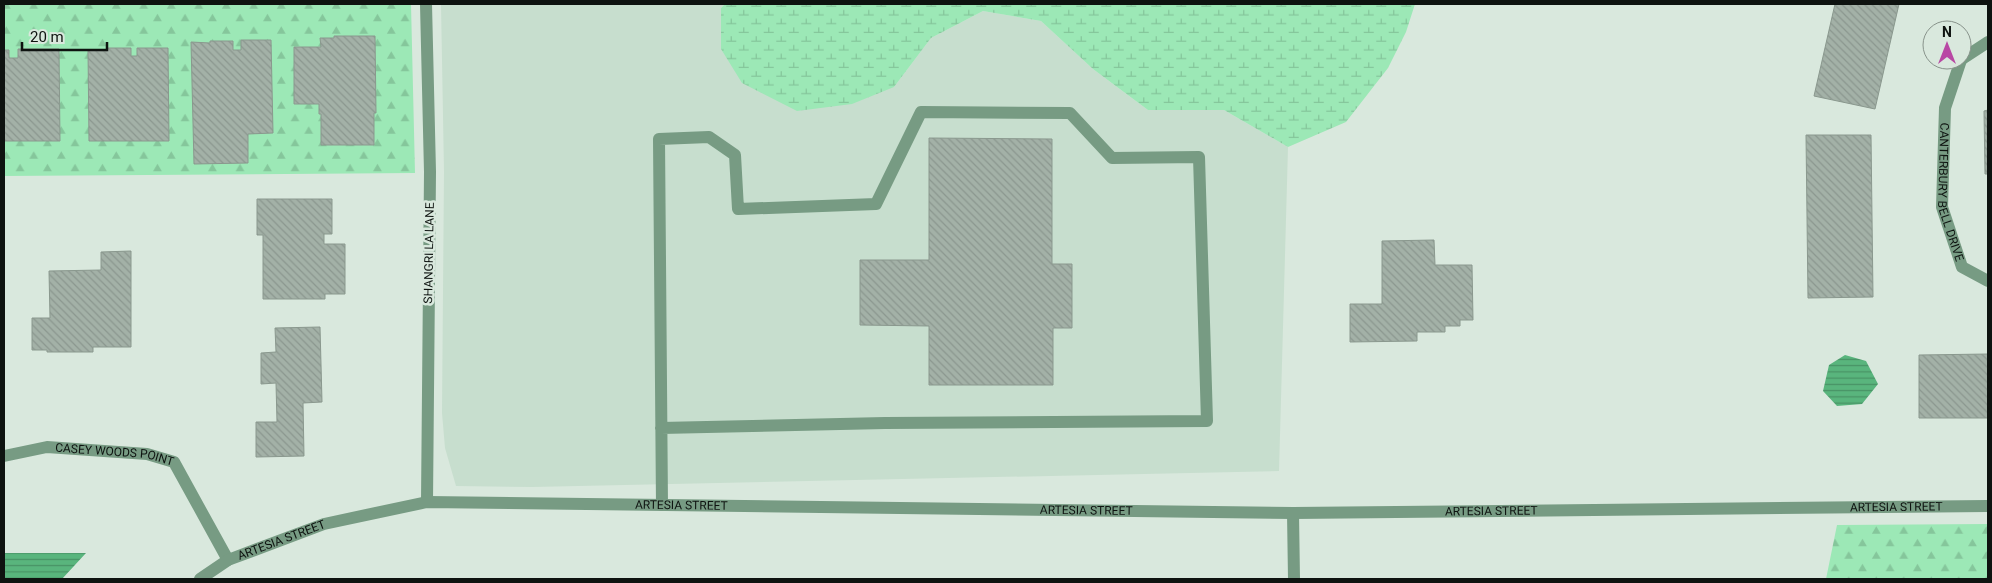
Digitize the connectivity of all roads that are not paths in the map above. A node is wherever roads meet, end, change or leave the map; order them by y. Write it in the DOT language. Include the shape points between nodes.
graph roads {
  1 [pos="426,4"];
  2 [pos="1988,42"];
  3 [pos="1972,53"];
  4 [pos="1958,70"];
  5 [pos="1988,280"];
  6 [pos="661,428"];
  7 [pos="4,456"];
  8 [pos="427,502"];
  9 [pos="662,505"];
  10 [pos="1988,506"];
  11 [pos="1293,513"];
  12 [pos="228,560"];
  13 [pos="200,579"];
  14 [pos="1294,579"];
  1 -- 8 [label="street, SHANGRI LA LANE" via="430,172"];
  2 -- 3 [label="street, CANTERBURY BELL DRIVE"];
  4 -- 5 [label="street, CANTERBURY BELL DRIVE" via="1945,108 1942,207 1962,267"];
  6 -- 6 [label="street" via="659,139 708,137 735,155 738,209 876,204 921,112 1070,113 1112,158 1200,157 1207,421"];
  6 -- 9 [label="street"];
  7 -- 12 [label="street, CASEY WOODS POINT" via="47,447 147,454 174,462"];
  8 -- 9 [label="street, ARTESIA STREET"];
  8 -- 12 [label="street, ARTESIA STREET" via="324,524"];
  9 -- 11 [label="street, ARTESIA STREET"];
  10 -- 11 [label="street, ARTESIA STREET"];
  11 -- 14 [label="street"];
  12 -- 13 [label="street, ARTESIA STREET"];
}
